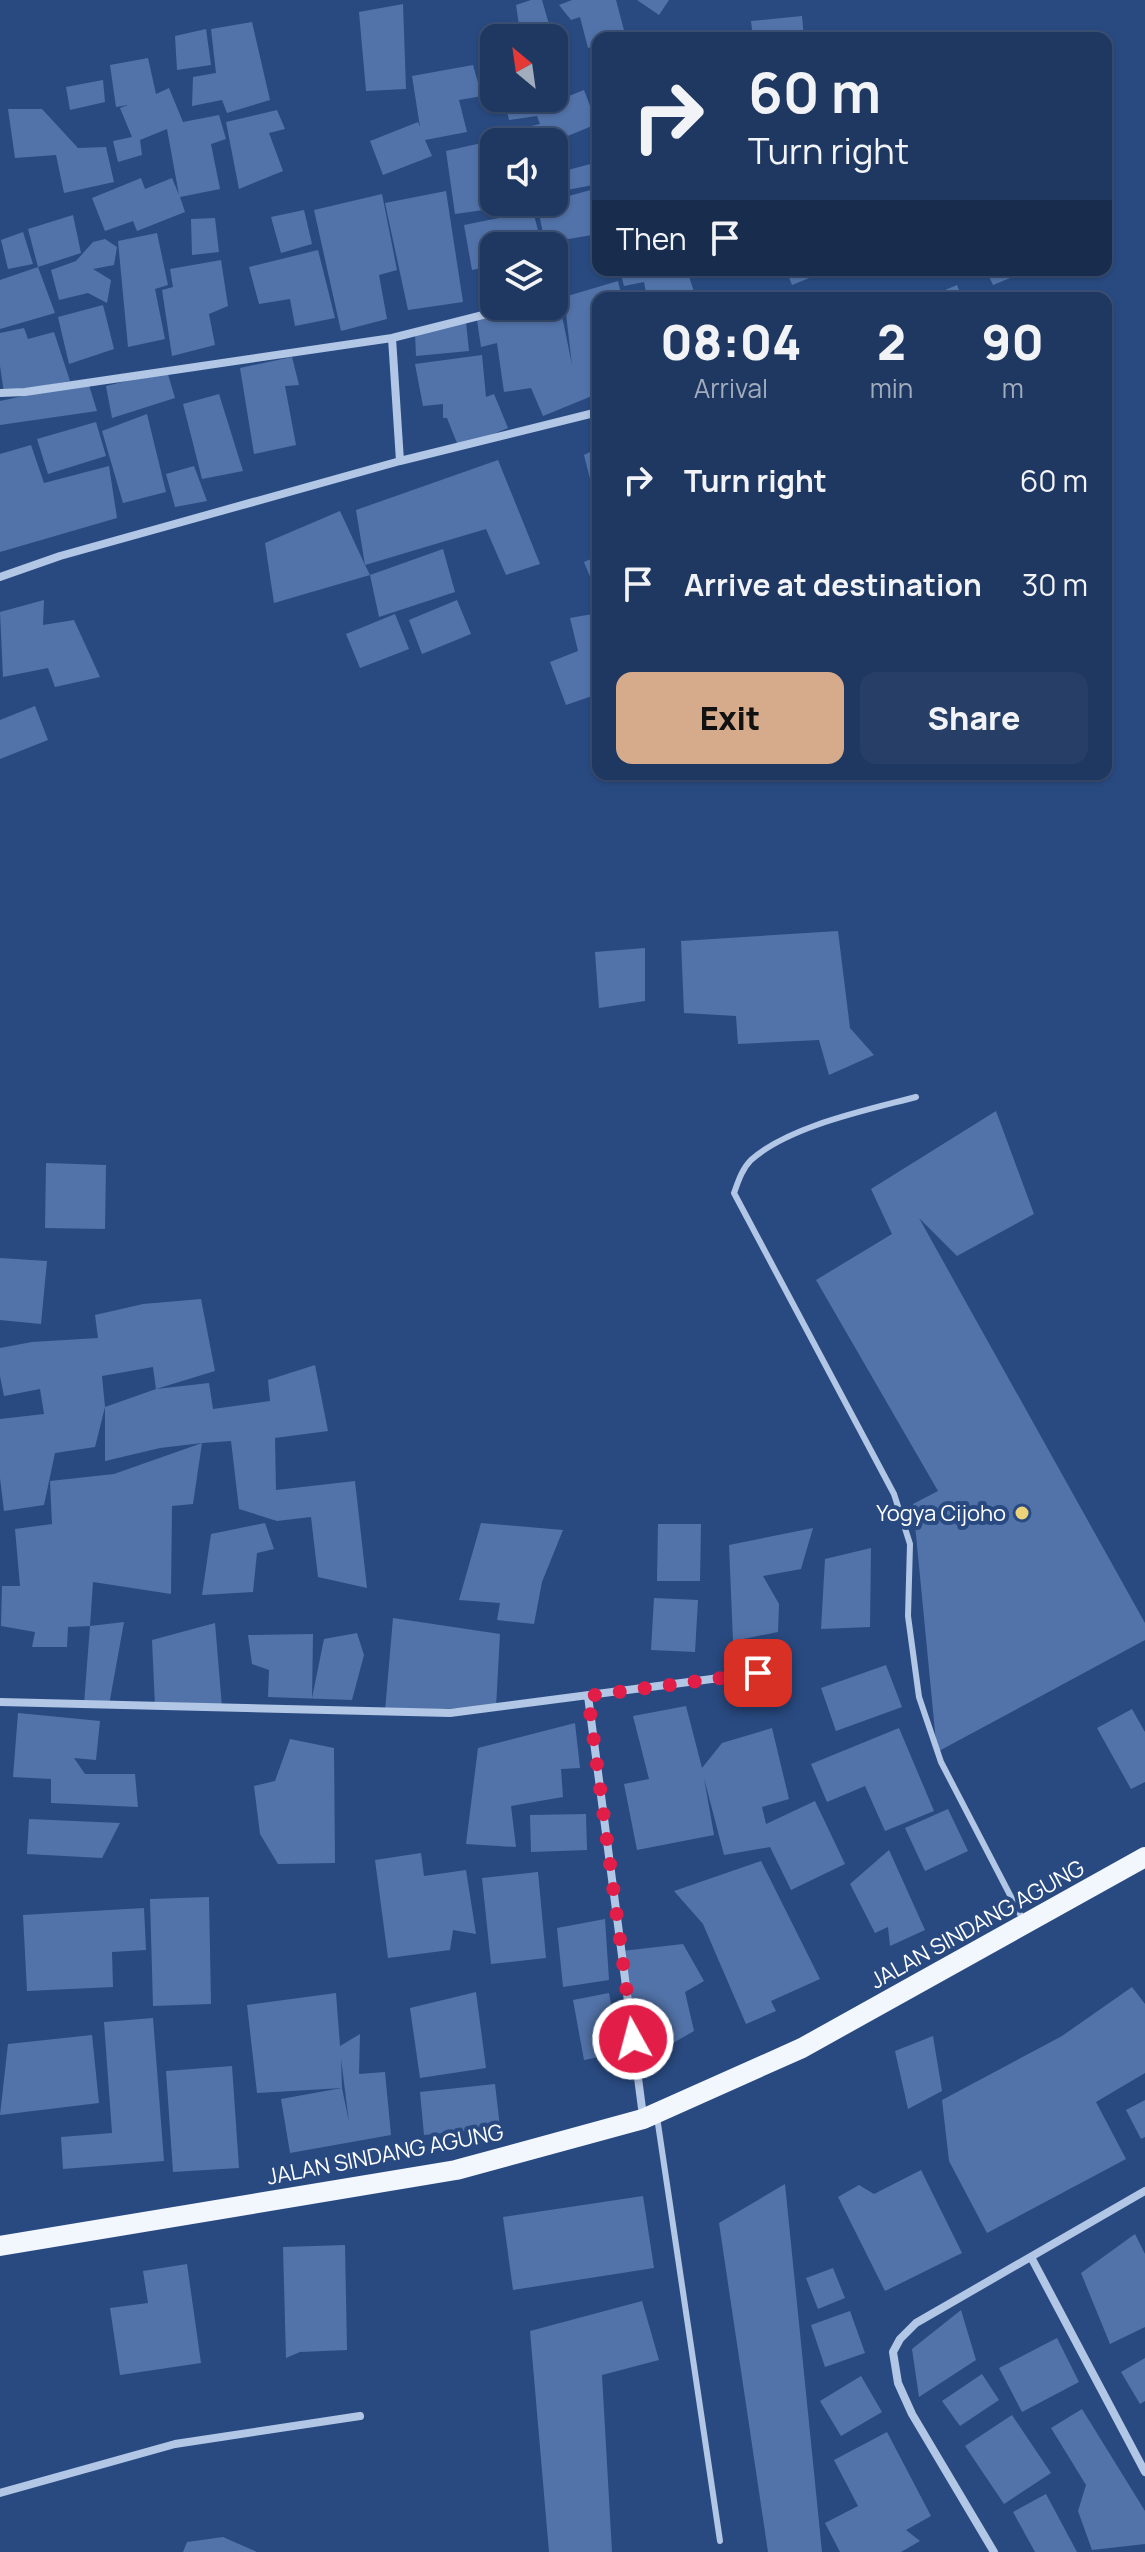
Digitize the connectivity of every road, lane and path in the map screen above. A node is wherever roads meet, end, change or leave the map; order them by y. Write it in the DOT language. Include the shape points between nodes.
graph roads {
  1 [pos="480,316"];
  2 [pos="392,338"];
  3 [pos="0,393"];
  4 [pos="592,413"];
  5 [pos="400,461"];
  6 [pos="0,577"];
  7 [pos="916,1097"];
  8 [pos="758,1673"];
  9 [pos="588,1696"];
  10 [pos="0,1702"];
  11 [pos="1145,1857"];
  12 [pos="1026,1924"];
  13 [pos="650,2117"];
  14 [pos="1145,2191"];
  15 [pos="0,2246"];
  16 [pos="1031,2257"];
  17 [pos="360,2416"];
  18 [pos="1145,2472"];
  19 [pos="0,2493"];
  20 [pos="720,2541"];
  21 [pos="994,2552"];
  1 -- 2 [label="street"];
  2 -- 3 [label="street"];
  2 -- 5 [label="street"];
  4 -- 5 [label="street"];
  5 -- 6 [label="street"];
  7 -- 12 [label="lane" via="826,1121 770,1147 749,1161 734,1193 894,1494 910,1544 908,1616 919,1697 941,1762"];
  8 -- 9 [label="street"];
  9 -- 10 [label="street" via="450,1713"];
  9 -- 13 [label="street"];
  11 -- 12 [label="main road, JALAN SINDANG AGUNG"];
  12 -- 13 [label="main road, JALAN SINDANG AGUNG" via="802,2048"];
  13 -- 15 [label="main road, JALAN SINDANG AGUNG" via="456,2170"];
  13 -- 20 [label="lane"];
  14 -- 16 [label="street"];
  16 -- 18 [label="street"];
  16 -- 21 [label="street" via="916,2323 893,2352 898,2383 912,2414"];
  17 -- 19 [label="street" via="175,2444"];
}
